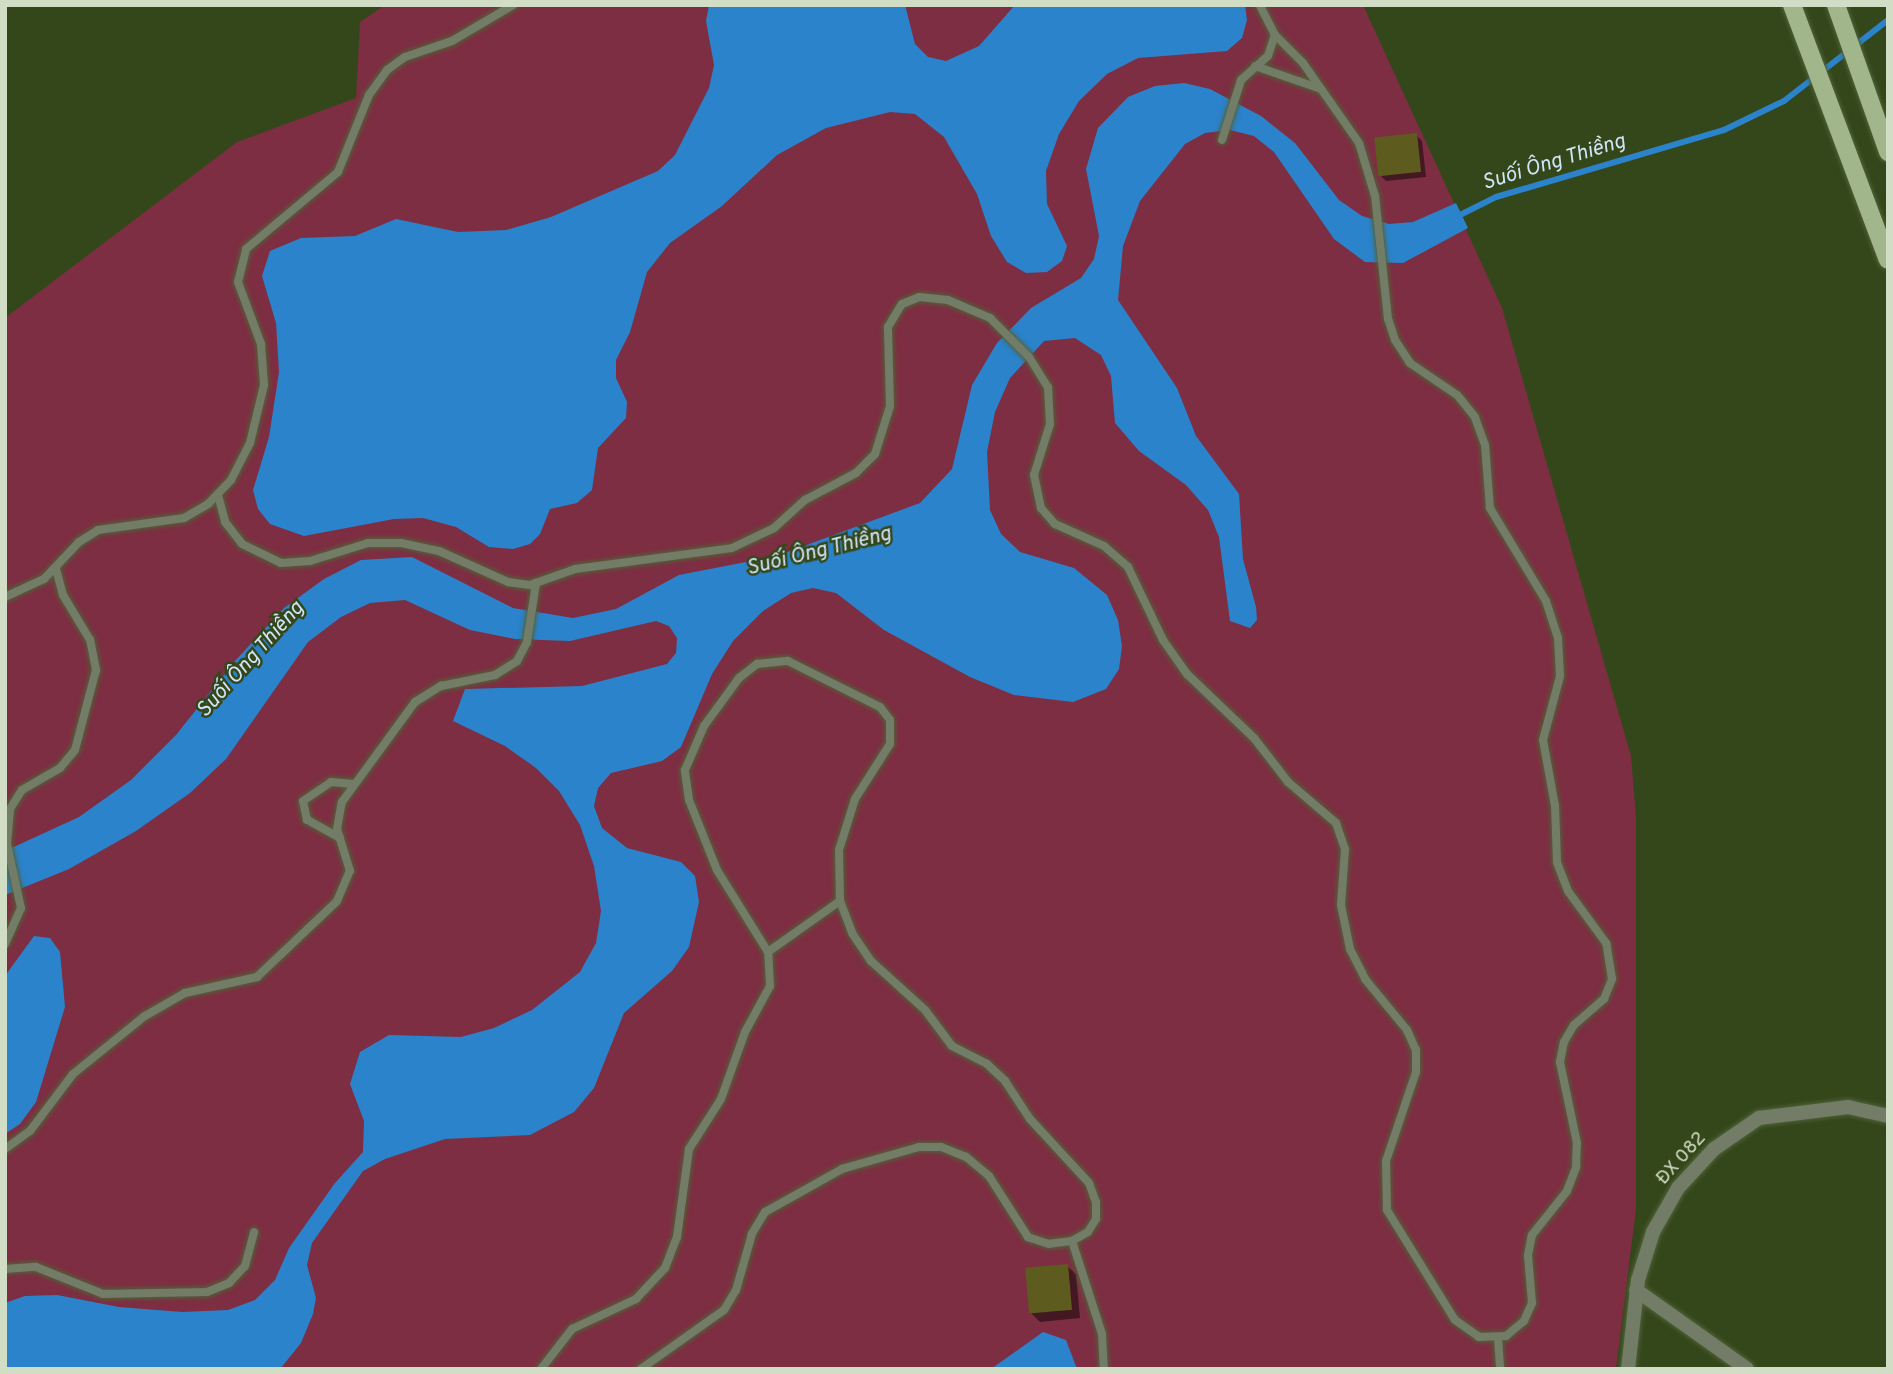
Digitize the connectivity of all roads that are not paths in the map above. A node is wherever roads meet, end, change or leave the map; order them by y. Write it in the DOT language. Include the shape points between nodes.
graph roads {
  1 [pos="513,5"];
  2 [pos="1260,5"];
  3 [pos="1792,5"];
  4 [pos="1836,5"];
  5 [pos="1275,35"];
  6 [pos="1255,66"];
  7 [pos="1318,88"];
  8 [pos="1222,140"];
  9 [pos="1888,152"];
  10 [pos="1888,260"];
  11 [pos="218,495"];
  12 [pos="56,569"];
  13 [pos="536,583"];
  14 [pos="5,597"];
  15 [pos="353,784"];
  16 [pos="340,838"];
  17 [pos="840,901"];
  18 [pos="5,944"];
  19 [pos="768,952"];
  20 [pos="1888,1116"];
  21 [pos="5,1149"];
  22 [pos="254,1233"];
  23 [pos="1072,1241"];
  24 [pos="5,1269"];
  25 [pos="1636,1290"];
  26 [pos="1498,1338"];
  27 [pos="541,1369"];
  28 [pos="641,1369"];
  29 [pos="1104,1369"];
  30 [pos="1500,1369"];
  31 [pos="1628,1369"];
  32 [pos="1746,1369"];
  1 -- 11 [label="lane" via="452,41 405,57 387,70 369,95 338,172 246,249 238,282 261,344 264,385 250,443"];
  2 -- 5 [label="lane"];
  3 -- 10 [label="main road"];
  4 -- 9 [label="main road"];
  5 -- 6 [label="lane" via="1268,56"];
  5 -- 7 [label="lane" via="1303,63"];
  6 -- 7 [label="lane"];
  6 -- 8 [label="lane" via="1238,90"];
  7 -- 26 [label="lane" via="1359,143 1371,177 1388,319 1400,350 1421,373 1457,395 1475,417 1485,445 1490,508 1553,619 1560,676 1543,740 1555,806 1557,862 1568,891 1599,931 1612,962 1612,979 1604,999 1574,1026 1561,1052 1577,1143 1573,1179 1532,1235 1528,1255 1533,1291 1527,1315 1514,1332"];
  11 -- 12 [label="lane" via="197,512 172,522 97,530 79,542"];
  11 -- 13 [label="lane" via="233,533 267,559 296,564 358,545 401,543 463,559 508,582"];
  12 -- 14 [label="lane"];
  12 -- 18 [label="lane" via="63,594 90,640 96,670 75,750 60,768 22,790 10,809 6,832 19,889 19,918"];
  13 -- 15 [label="lane" via="527,642 517,661 503,671 456,680 415,702"];
  13 -- 26 [label="lane" via="575,569 747,543 774,528 805,500 856,473 875,454 885,433 892,388 888,327 896,310 910,299 927,296 956,302 1002,328 1029,357 1051,399 1050,424 1034,475 1041,508 1055,524 1104,546 1128,567 1174,657 1254,738 1289,782 1328,812 1342,836 1346,862 1341,905 1346,938 1365,979 1407,1030 1416,1050 1416,1072 1386,1161 1387,1210 1395,1230 1423,1263 1455,1320 1479,1337"];
  15 -- 16 [label="lane" via="339,809"];
  15 -- 16 [label="lane" via="331,782 303,801 307,820"];
  16 -- 21 [label="lane" via="350,871 344,892 298,933 270,968 243,982 200,989 158,1007 73,1074 30,1131"];
  17 -- 19 [label="lane"];
  17 -- 19 [label="lane" via="836,867 843,832 855,799 890,744 890,720 880,707 797,665 768,660 739,678 704,726 687,762 685,781 717,870"];
  17 -- 23 [label="lane" via="852,933 871,961 925,1010 952,1046 997,1071 1030,1119 1090,1183 1096,1219 1088,1232"];
  19 -- 27 [label="lane" via="771,974 766,996 745,1032 720,1099 696,1134 684,1165 677,1237 665,1268 636,1299 572,1329"];
  20 -- 25 [label="street, ĐX 082" via="1848,1107 1759,1118 1735,1132 1695,1168 1672,1199 1653,1232"];
  22 -- 24 [label="lane" via="245,1266 229,1283 207,1292 103,1294 36,1267"];
  23 -- 28 [label="lane" via="1049,1244 1028,1237 989,1176 953,1150 919,1147 859,1164 825,1177 765,1212 752,1234 736,1290 724,1310"];
  23 -- 29 [label="lane" via="1102,1334"];
  25 -- 31 [label="street, ĐX 082"];
  25 -- 32 [label="street"];
  26 -- 30 [label="lane"];
}
